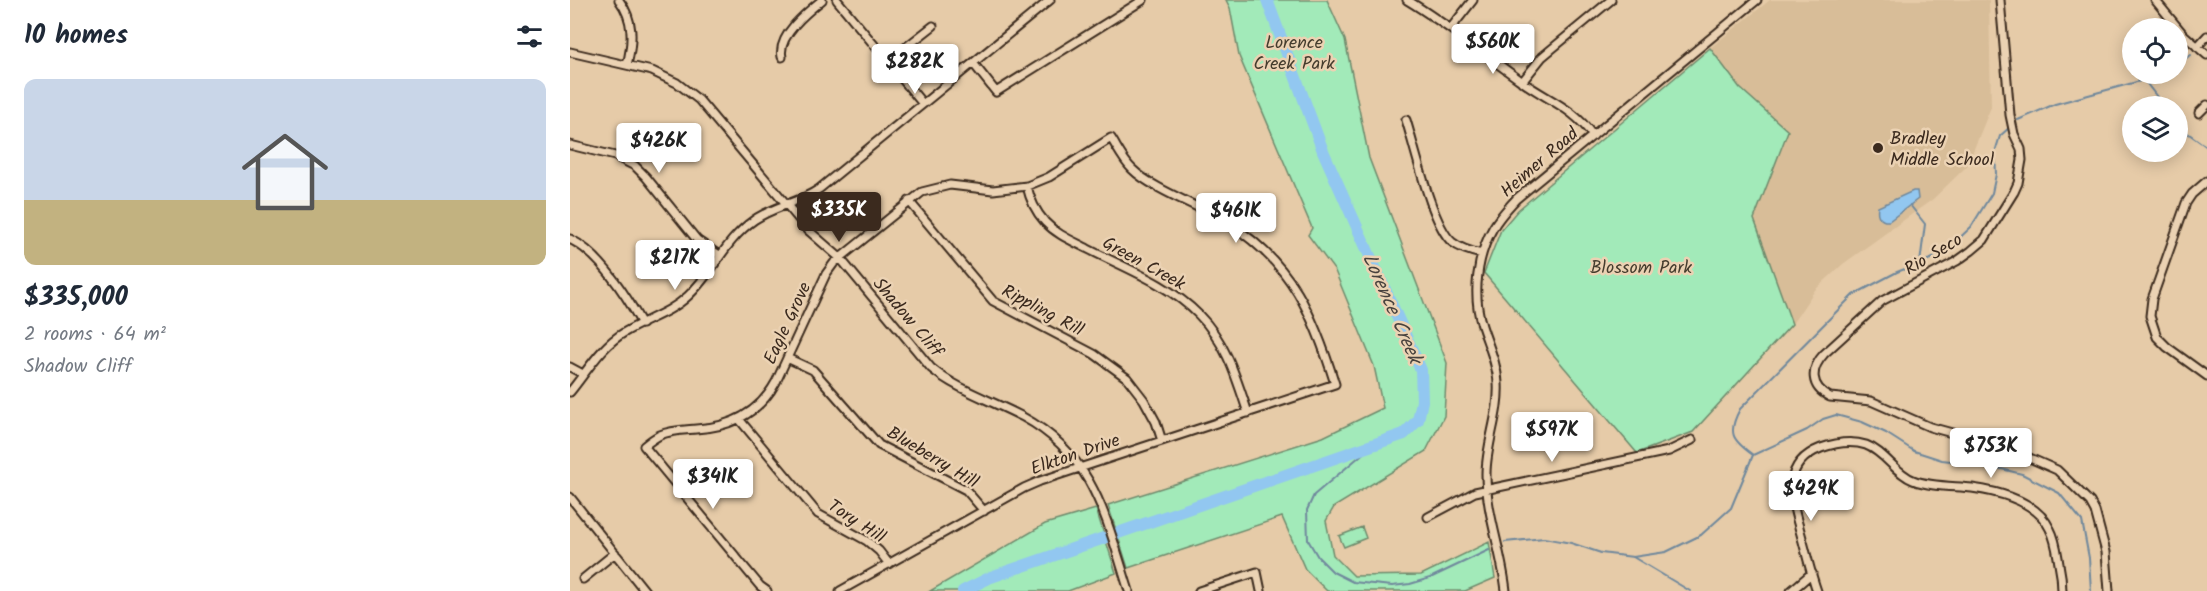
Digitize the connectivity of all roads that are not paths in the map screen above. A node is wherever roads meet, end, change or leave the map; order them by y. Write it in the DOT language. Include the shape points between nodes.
graph roads {
  1 [pos="619,0"];
  2 [pos="822,0"];
  3 [pos="837,0"];
  4 [pos="1050,0"];
  5 [pos="1143,0"];
  6 [pos="1407,0"];
  7 [pos="1473,0"];
  8 [pos="1611,0"];
  9 [pos="1757,0"];
  10 [pos="2000,0"];
  11 [pos="2155,0"];
  12 [pos="933,26"];
  13 [pos="1451,28"];
  14 [pos="2207,36"];
  15 [pos="2197,47"];
  16 [pos="570,52"];
  17 [pos="2207,55"];
  18 [pos="782,57"];
  19 [pos="887,62"];
  20 [pos="973,63"];
  21 [pos="627,65"];
  22 [pos="1522,82"];
  23 [pos="922,104"];
  24 [pos="2207,105"];
  25 [pos="2199,113"];
  26 [pos="1406,120"];
  27 [pos="1593,136"];
  28 [pos="570,145"];
  29 [pos="2207,181"];
  30 [pos="1027,186"];
  31 [pos="909,201"];
  32 [pos="787,205"];
  33 [pos="570,239"];
  34 [pos="1482,254"];
  35 [pos="719,255"];
  36 [pos="840,258"];
  37 [pos="642,324"];
  38 [pos="787,358"];
  39 [pos="570,367"];
  40 [pos="583,374"];
  41 [pos="2207,376"];
  42 [pos="1335,384"];
  43 [pos="570,392"];
  44 [pos="1248,413"];
  45 [pos="739,419"];
  46 [pos="1692,440"];
  47 [pos="1162,441"];
  48 [pos="1082,467"];
  49 [pos="1486,489"];
  50 [pos="570,497"];
  51 [pos="984,511"];
  52 [pos="1428,517"];
  53 [pos="615,553"];
  54 [pos="889,564"];
  55 [pos="1812,573"];
  56 [pos="584,579"];
  57 [pos="645,591"];
  58 [pos="766,591"];
  59 [pos="840,591"];
  60 [pos="1129,591"];
  61 [pos="1199,591"];
  62 [pos="1261,591"];
  63 [pos="1506,591"];
  64 [pos="1791,591"];
  65 [pos="1817,591"];
  66 [pos="2062,591"];
  67 [pos="2109,591"];
  1 -- 21 [label="street" via="632,33"];
  2 -- 18 [label="street" via="784,40 780,48"];
  3 -- 19 [label="street"];
  4 -- 20 [label="street"];
  5 -- 20 [label="street" via="996,92"];
  6 -- 13 [label="street"];
  7 -- 13 [label="street"];
  8 -- 22 [label="street" via="1542,57"];
  9 -- 27 [label="street, Heimer Road"];
  10 -- 67 [label="street, Rio Seco" via="2010,115 2021,149 2018,183 1984,240 1957,261 1882,301 1817,361 1813,374 1825,395 1871,401 1930,427 1995,444 2057,470 2090,502 2103,534"];
  11 -- 15 [label="street"];
  12 -- 19 [label="street"];
  13 -- 22 [label="street"];
  14 -- 15 [label="street"];
  15 -- 17 [label="street"];
  16 -- 21 [label="street, Shadow Cliff"];
  19 -- 23 [label="street"];
  20 -- 23 [label="street"];
  21 -- 32 [label="street, Shadow Cliff" via="665,77 699,100"];
  22 -- 27 [label="street" via="1573,113"];
  23 -- 32 [label="street" via="819,189"];
  24 -- 25 [label="street"];
  26 -- 34 [label="street" via="1437,221 1452,242"];
  27 -- 34 [label="street, Heimer Road" via="1516,199 1492,228"];
  28 -- 35 [label="street" via="615,156 635,166 697,240"];
  29 -- 41 [label="street" via="2186,203 2152,299 2150,316 2157,337 2166,347"];
  30 -- 31 [label="street, Eagle Grove" via="993,190 943,186"];
  30 -- 42 [label="street, Eagle Grove" via="1058,172 1112,138 1133,170 1243,233 1273,260 1309,312"];
  30 -- 44 [label="street, Green Creek" via="1037,212 1056,232 1158,285 1198,314 1227,355"];
  31 -- 36 [label="street, Eagle Grove"];
  31 -- 47 [label="street, Rippling Rill" via="993,302 1094,354 1127,378 1144,400"];
  32 -- 35 [label="street" via="752,222"];
  32 -- 36 [label="street, Shadow Cliff" via="812,235"];
  33 -- 37 [label="street" via="595,258 628,299"];
  34 -- 49 [label="street, Heimer Road" via="1478,308 1498,387 1486,459"];
  35 -- 37 [label="street" via="690,295"];
  36 -- 38 [label="street, Eagle Grove" via="826,274"];
  36 -- 48 [label="street, Shadow Cliff" via="931,368 1037,425"];
  37 -- 40 [label="street" via="608,344"];
  38 -- 45 [label="street, Eagle Grove" via="767,396"];
  38 -- 51 [label="street, Blueberry Hill" via="819,375 879,445 966,490"];
  39 -- 40 [label="street"];
  40 -- 43 [label="street"];
  42 -- 44 [label="street, Elkton Drive"];
  44 -- 47 [label="street, Elkton Drive"];
  45 -- 54 [label="street, Tory Hill" via="818,514 867,541"];
  45 -- 58 [label="street, Eagle Grove" via="716,427 669,432 644,446"];
  46 -- 49 [label="street" via="1669,451"];
  47 -- 48 [label="street, Elkton Drive"];
  48 -- 51 [label="street, Elkton Drive" via="1024,488"];
  48 -- 60 [label="street, Shadow Cliff" via="1102,510"];
  49 -- 52 [label="street"];
  49 -- 63 [label="street, Heimer Road"];
  50 -- 53 [label="street"];
  51 -- 54 [label="street, Elkton Drive"];
  53 -- 56 [label="street"];
  53 -- 57 [label="street"];
  54 -- 59 [label="street, Elkton Drive"];
  55 -- 64 [label="street"];
  55 -- 65 [label="street"];
  55 -- 66 [label="street" via="1791,482 1810,452 1831,444 1859,443 1876,450 1917,482 1974,488 2029,505 2045,519 2054,536"];
  61 -- 62 [label="street" via="1257,572"];
}
